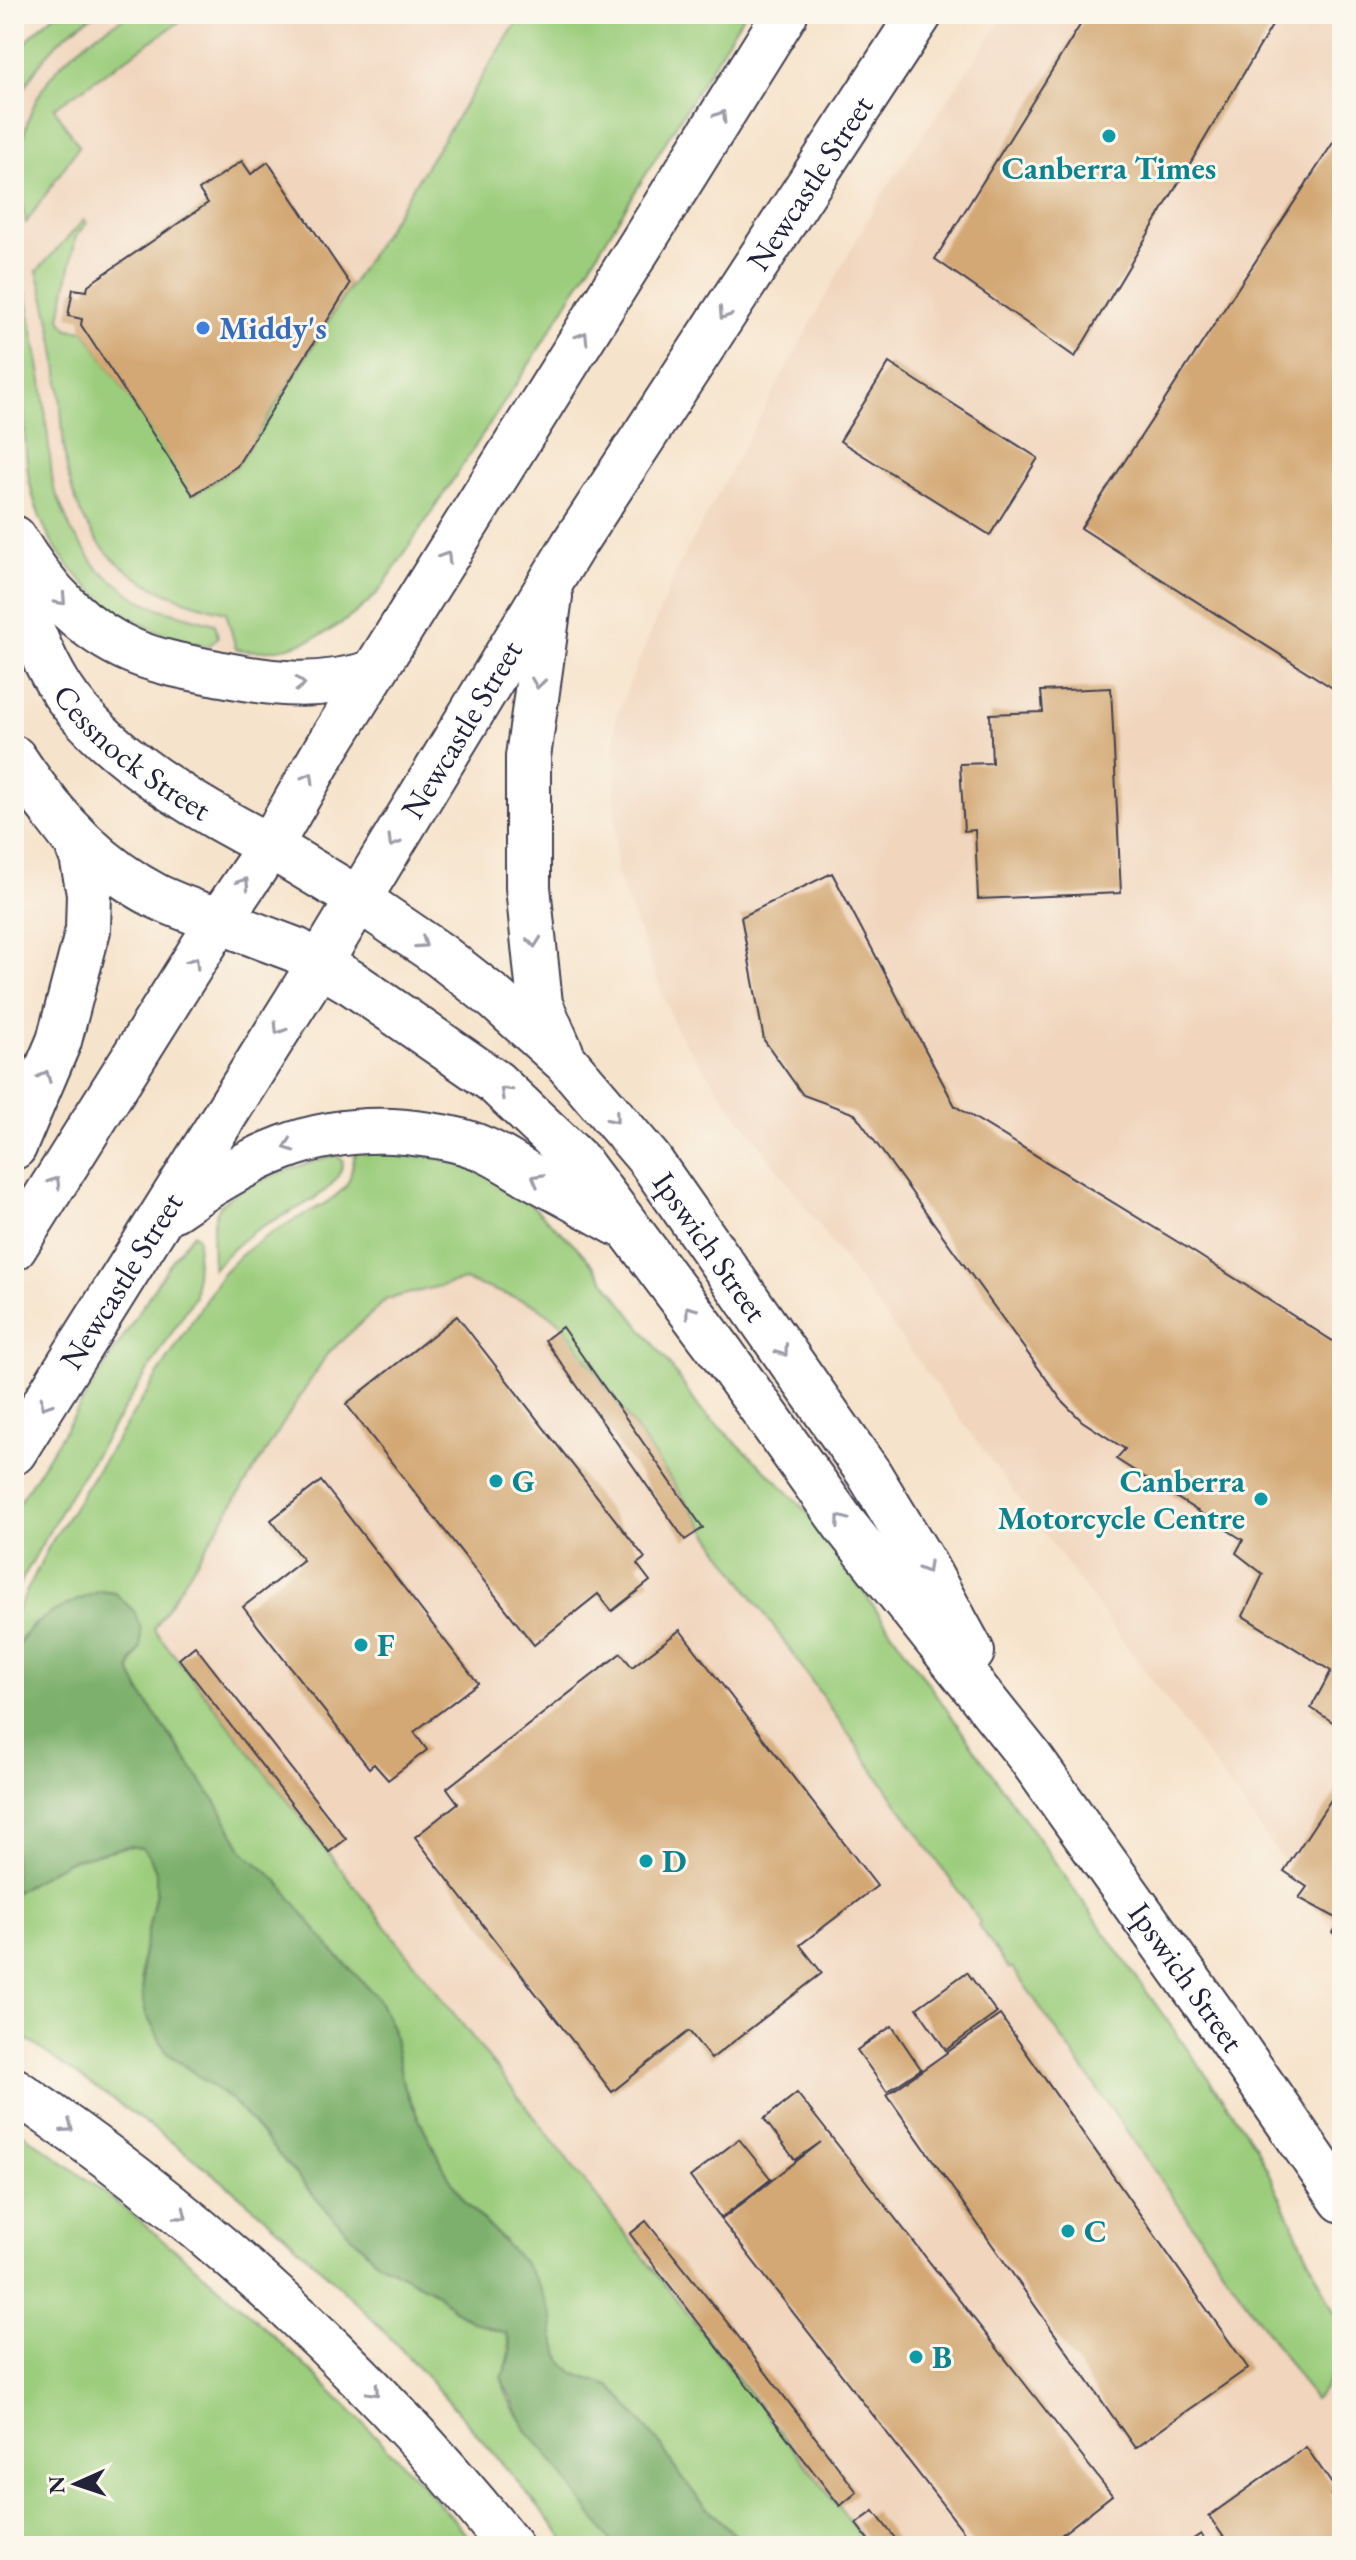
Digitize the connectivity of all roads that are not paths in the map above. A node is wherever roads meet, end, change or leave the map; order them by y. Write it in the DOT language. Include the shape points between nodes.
graph roads {
  1 [pos="785,14"];
  2 [pos="920,14"];
  3 [pos="14,538"];
  4 [pos="553,578"];
  5 [pos="14,579"];
  6 [pos="373,673"];
  7 [pos="14,758"];
  8 [pos="53,812"];
  9 [pos="270,846"];
  10 [pos="358,899"];
  11 [pos="219,921"];
  12 [pos="320,963"];
  13 [pos="566,1062"];
  14 [pos="14,1147"];
  15 [pos="159,1218"];
  16 [pos="629,1230"];
  17 [pos="14,1248"];
  18 [pos="14,1452"];
  19 [pos="1029,1756"];
  20 [pos="14,2090"];
  21 [pos="1342,2200"];
  22 [pos="510,2546"];
  6 -- 1 [label="main road, one-way"];
  2 -- 4 [label="main road, Newcastle Street, one-way"];
  3 -- 6 [label="main road, one-way" via="65,606 133,652 267,683 349,680"];
  4 -- 10 [label="main road, Newcastle Street, one-way"];
  4 -- 13 [label="main road, one-way" via="528,757 528,887 540,1004"];
  5 -- 9 [label="main road, Cessnock Street" via="47,664 82,713 173,791"];
  9 -- 6 [label="main road, one-way"];
  7 -- 8 [label="main road"];
  8 -- 11 [label="main road" via="130,881"];
  14 -- 8 [label="main road, one-way" via="59,1041 90,913 88,877 76,842"];
  9 -- 10 [label="main road, Ipswich Street"];
  11 -- 9 [label="main road, one-way"];
  10 -- 12 [label="main road, Newcastle Street"];
  10 -- 13 [label="main road, Ipswich Street, one-way" via="462,972"];
  11 -- 12 [label="main road, Ipswich Street"];
  17 -- 11 [label="main road, one-way"];
  12 -- 15 [label="main road, Newcastle Street, one-way"];
  16 -- 12 [label="main road, Ipswich Street, one-way" via="579,1162 495,1082"];
  13 -- 19 [label="main road, Ipswich Street, one-way" via="649,1159 868,1472"];
  16 -- 15 [label="main road, one-way" via="484,1149 433,1135 382,1130 347,1131 290,1145 229,1172"];
  15 -- 18 [label="main road, Newcastle Street, one-way"];
  19 -- 16 [label="main road, Ipswich Street, one-way" via="844,1524"];
  19 -- 21 [label="main road, Ipswich Street"];
  20 -- 22 [label="main road, one-way" via="165,2201 293,2310 386,2404"];
}
